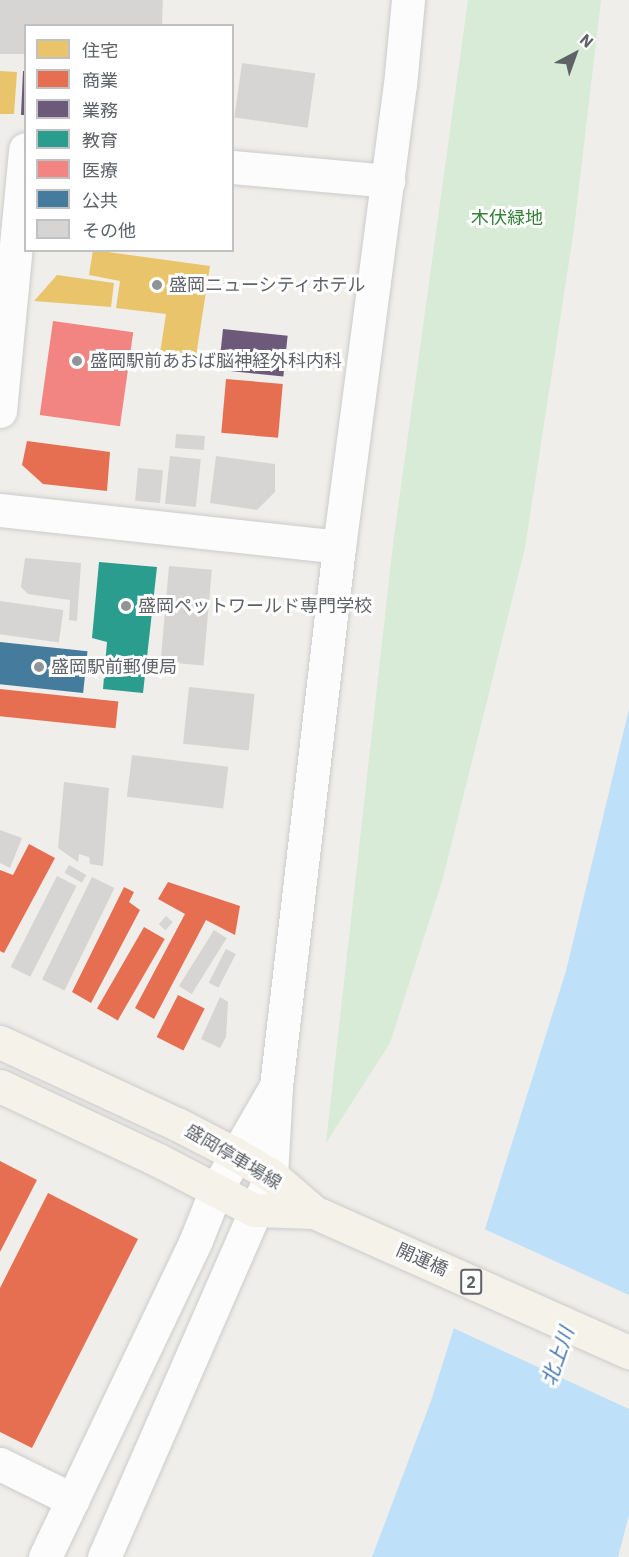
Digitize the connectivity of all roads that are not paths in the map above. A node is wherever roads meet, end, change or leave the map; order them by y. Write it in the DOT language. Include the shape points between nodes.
graph roads {
  1 [pos="408,0"];
  2 [pos="0,146"];
  3 [pos="24,149"];
  4 [pos="24,159"];
  5 [pos="234,168"];
  6 [pos="388,181"];
  7 [pos="0,411"];
  8 [pos="0,510"];
  9 [pos="339,547"];
  10 [pos="0,1042"];
  11 [pos="0,1086"];
  12 [pos="276,1086"];
  13 [pos="235,1154"];
  14 [pos="271,1175"];
  15 [pos="216,1190"];
  16 [pos="254,1210"];
  17 [pos="314,1212"];
  18 [pos="629,1352"];
  19 [pos="0,1464"];
  20 [pos="73,1500"];
  21 [pos="45,1557"];
  22 [pos="104,1557"];
  1 -- 6 [label="street"];
  2 -- 3 [label="street"];
  4 -- 7 [label="street"];
  5 -- 6 [label="street"];
  6 -- 9 [label="street"];
  8 -- 9 [label="street"];
  9 -- 12 [label="street"];
  10 -- 13 [label="main road, 盛岡停車場線 / 2"];
  11 -- 15 [label="main road, 盛岡停車場線 / 2"];
  12 -- 13 [label="street"];
  12 -- 14 [label="street"];
  13 -- 14 [label="main road, 盛岡停車場線 / 2"];
  13 -- 15 [label="street"];
  14 -- 16 [label="street"];
  14 -- 17 [label="main road, 盛岡停車場線 / 2"];
  15 -- 16 [label="main road, 盛岡停車場線 / 2"];
  15 -- 20 [label="street"];
  16 -- 17 [label="main road, 盛岡停車場線 / 2"];
  16 -- 22 [label="street"];
  17 -- 18 [label="main road, 開運橋 / 2"];
  19 -- 20 [label="street"];
  20 -- 21 [label="street"];
}
